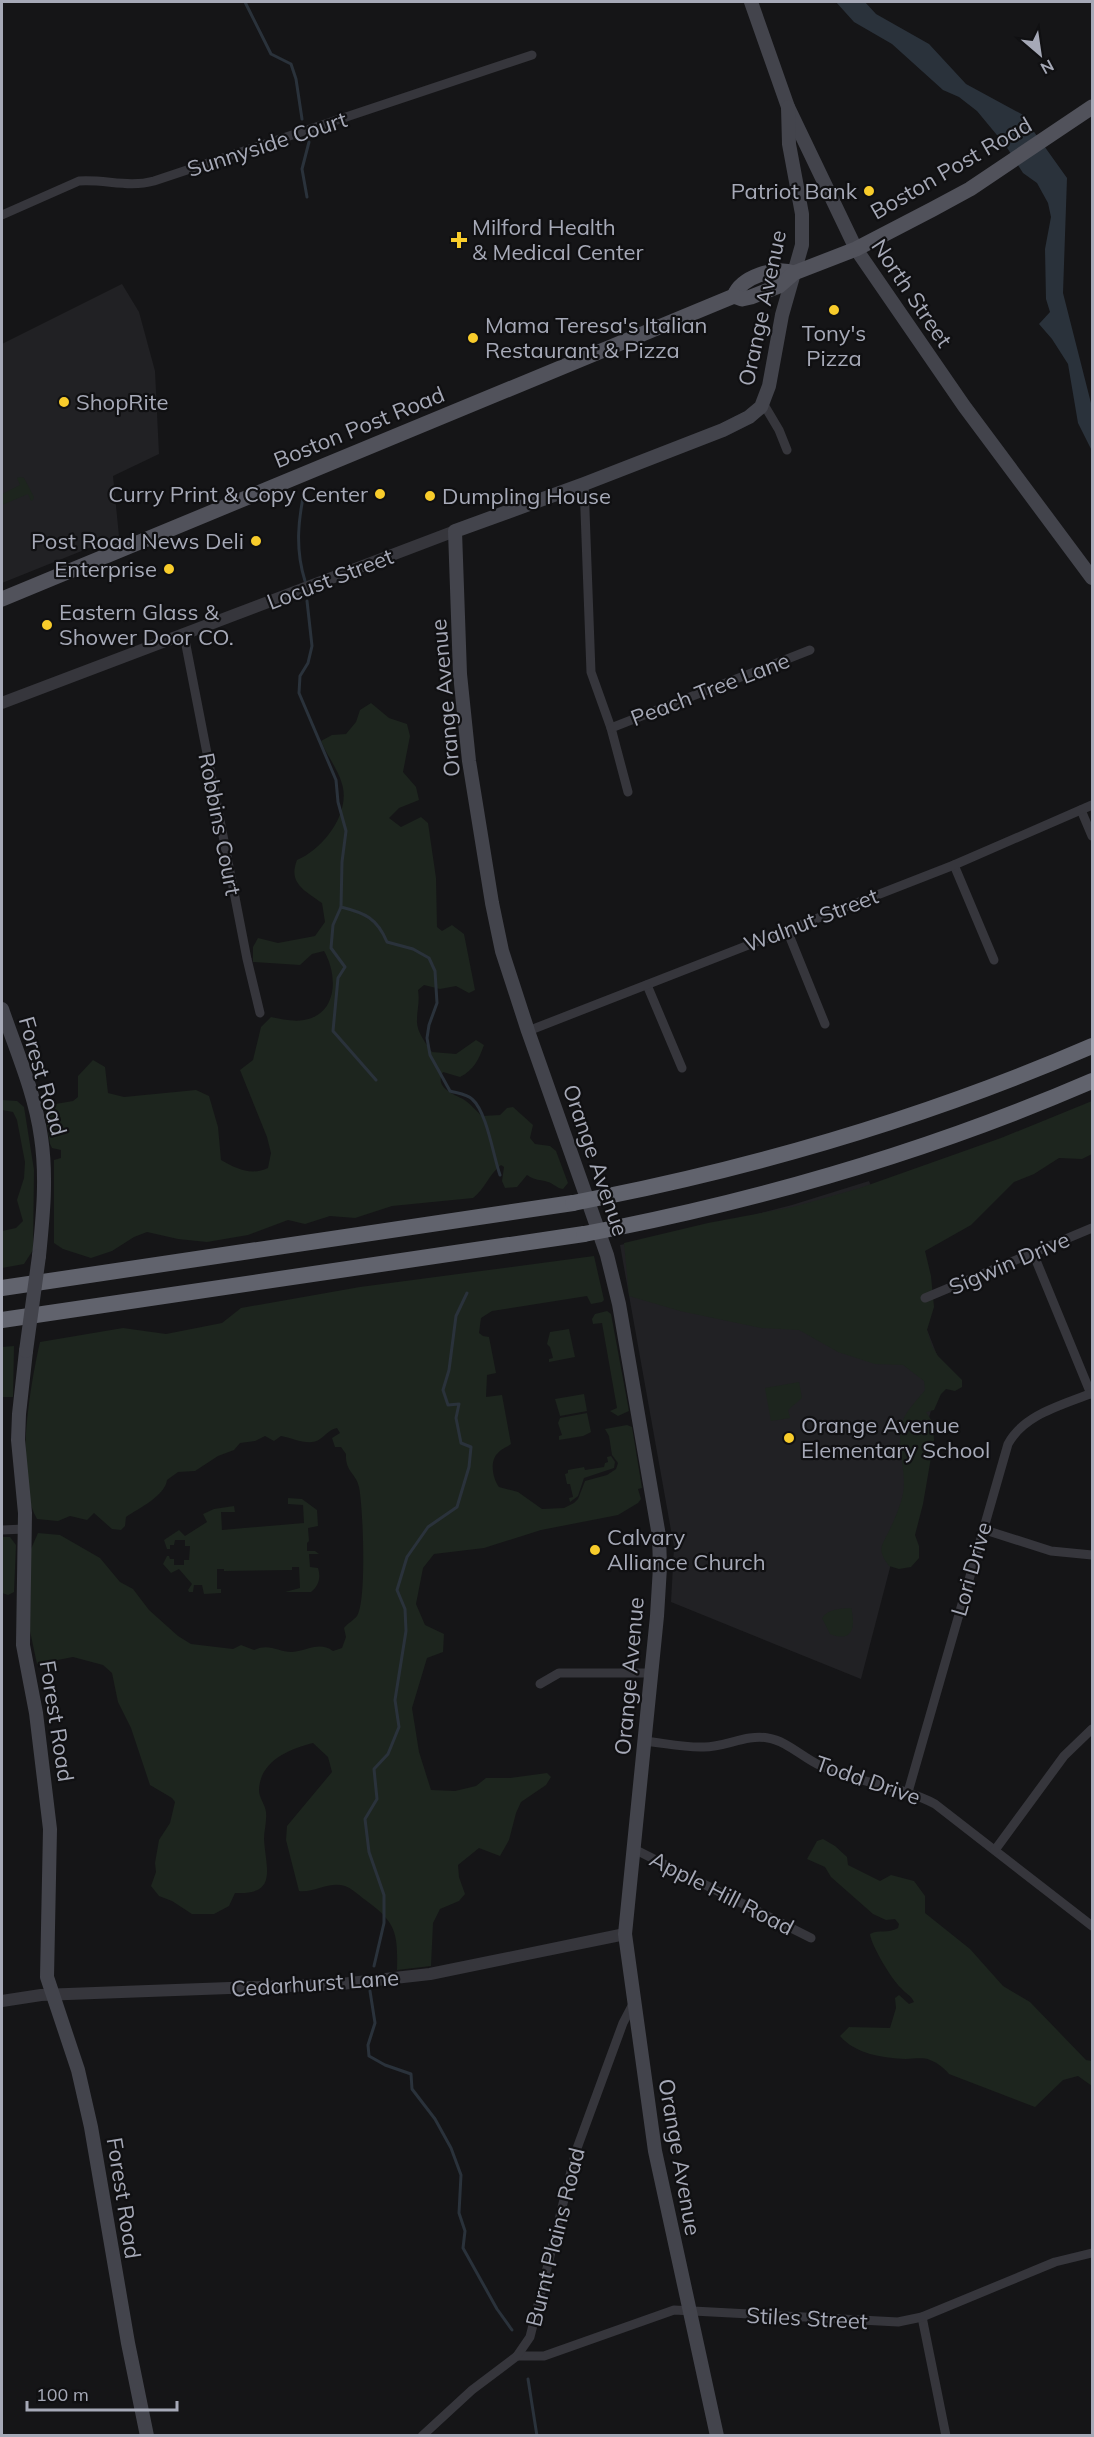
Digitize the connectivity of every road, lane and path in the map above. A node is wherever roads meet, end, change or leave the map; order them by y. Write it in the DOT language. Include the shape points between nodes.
graph roads {
  1 [pos="751,2"];
  2 [pos="532,55"];
  3 [pos="788,107"];
  4 [pos="1092,107"];
  5 [pos="2,215"];
  6 [pos="856,249"];
  7 [pos="794,273"];
  8 [pos="763,403"];
  9 [pos="787,450"];
  10 [pos="584,484"];
  11 [pos="455,531"];
  12 [pos="1092,578"];
  13 [pos="2,598"];
  14 [pos="183,635"];
  15 [pos="810,650"];
  16 [pos="2,703"];
  17 [pos="611,728"];
  18 [pos="628,792"];
  19 [pos="1092,806"];
  20 [pos="1082,810"];
  21 [pos="1092,836"];
  22 [pos="954,865"];
  23 [pos="787,930"];
  24 [pos="994,960"];
  25 [pos="647,985"];
  26 [pos="2,1009"];
  27 [pos="260,1013"];
  28 [pos="825,1024"];
  29 [pos="528,1031"];
  30 [pos="1092,1046"];
  31 [pos="682,1068"];
  32 [pos="1092,1081"];
  33 [pos="1092,1228"];
  34 [pos="1033,1253"];
  35 [pos="4,1287"];
  36 [pos="925,1298"];
  37 [pos="2,1320"];
  38 [pos="1092,1394"];
  39 [pos="24,1529"];
  40 [pos="982,1529"];
  41 [pos="2,1530"];
  42 [pos="1092,1555"];
  43 [pos="651,1673"];
  44 [pos="540,1684"];
  45 [pos="1092,1729"];
  46 [pos="644,1741"];
  47 [pos="908,1792"];
  48 [pos="632,1848"];
  49 [pos="995,1850"];
  50 [pos="1092,1926"];
  51 [pos="625,1934"];
  52 [pos="811,1938"];
  53 [pos="52,1995"];
  54 [pos="635,2000"];
  55 [pos="2,2001"];
  56 [pos="1092,2253"];
  57 [pos="689,2311"];
  58 [pos="921,2317"];
  59 [pos="517,2356"];
  60 [pos="147,2436"];
  61 [pos="422,2436"];
  62 [pos="717,2436"];
  63 [pos="946,2436"];
  1 -- 3 [label="main road, North Street"];
  2 -- 5 [label="street, Sunnyside Court" via="154,181 123,185 80,181"];
  3 -- 6 [label="main road, North Street"];
  3 -- 7 [label="main road, Orange Avenue" via="789,144 802,214 802,245"];
  4 -- 6 [label="main road, Boston Post Road" via="949,201"];
  6 -- 7 [label="main road, Boston Post Road"];
  6 -- 12 [label="main road, North Street" via="964,406"];
  7 -- 8 [label="main road, Orange Avenue"];
  7 -- 13 [label="main road, Boston Post Road" via="779,286 751,297 734,296"];
  8 -- 9 [label="street"];
  8 -- 10 [label="main road, Orange Avenue" via="754,414 736,424"];
  10 -- 11 [label="main road, Orange Avenue"];
  10 -- 17 [label="street" via="591,672"];
  11 -- 14 [label="street, Locust Street"];
  11 -- 29 [label="main road, Orange Avenue" via="460,674 471,773 502,951"];
  14 -- 16 [label="street, Locust Street"];
  14 -- 27 [label="street, Robbins Court"];
  15 -- 17 [label="street, Peach Tree Lane"];
  17 -- 18 [label="street"];
  19 -- 20 [label="street, Walnut Street"];
  20 -- 21 [label="street"];
  20 -- 22 [label="street, Walnut Street"];
  22 -- 23 [label="street, Walnut Street"];
  22 -- 24 [label="street"];
  23 -- 25 [label="street, Walnut Street"];
  23 -- 28 [label="street"];
  25 -- 29 [label="street, Walnut Street"];
  25 -- 31 [label="street"];
  26 -- 39 [label="main road, Forest Road, bridge" via="41,1136 44,1206 19,1414"];
  29 -- 43 [label="main road, Orange Avenue" via="607,1255 619,1304 659,1536"];
  30 -- 35 [label="highway, bridge" via="989,1089 848,1137 741,1167 573,1203"];
  32 -- 37 [label="highway, bridge" via="977,1127 848,1171 615,1228"];
  33 -- 34 [label="street, Sigwin Drive"];
  34 -- 36 [label="street, Sigwin Drive"];
  34 -- 38 [label="street"];
  38 -- 40 [label="street, Lori Drive" via="1034,1417 1015,1432 1006,1449"];
  39 -- 41 [label="street"];
  39 -- 53 [label="main road, Forest Road" via="23,1645 50,1829 47,1977"];
  40 -- 42 [label="street" via="1051,1551"];
  40 -- 47 [label="street, Lori Drive"];
  43 -- 44 [label="street" via="559,1673"];
  43 -- 46 [label="main road, Orange Avenue"];
  45 -- 49 [label="street" via="1064,1756"];
  46 -- 47 [label="street, Todd Drive" via="703,1748 745,1738 768,1738 844,1776"];
  46 -- 48 [label="main road, Orange Avenue"];
  47 -- 49 [label="street, Todd Drive" via="935,1804"];
  48 -- 51 [label="main road, Orange Avenue"];
  48 -- 52 [label="street, Apple Hill Road"];
  49 -- 50 [label="street, Todd Drive"];
  51 -- 53 [label="street, Cedarhurst Lane" via="430,1974 341,1984"];
  51 -- 54 [label="main road, Orange Avenue"];
  53 -- 55 [label="street, Cedarhurst Lane"];
  53 -- 60 [label="main road, Forest Road" via="78,2070 91,2127"];
  54 -- 57 [label="main road, Orange Avenue" via="655,2151"];
  54 -- 59 [label="street, Burnt Plains Road" via="576,2151 532,2332"];
  56 -- 58 [label="street, Stiles Street" via="1055,2262"];
  57 -- 58 [label="street, Stiles Street" via="881,2323"];
  57 -- 59 [label="street, Stiles Street" via="674,2310 544,2356"];
  57 -- 62 [label="main road, Orange Avenue"];
  58 -- 63 [label="street"];
  59 -- 61 [label="street, Burnt Plains Road"];
}
